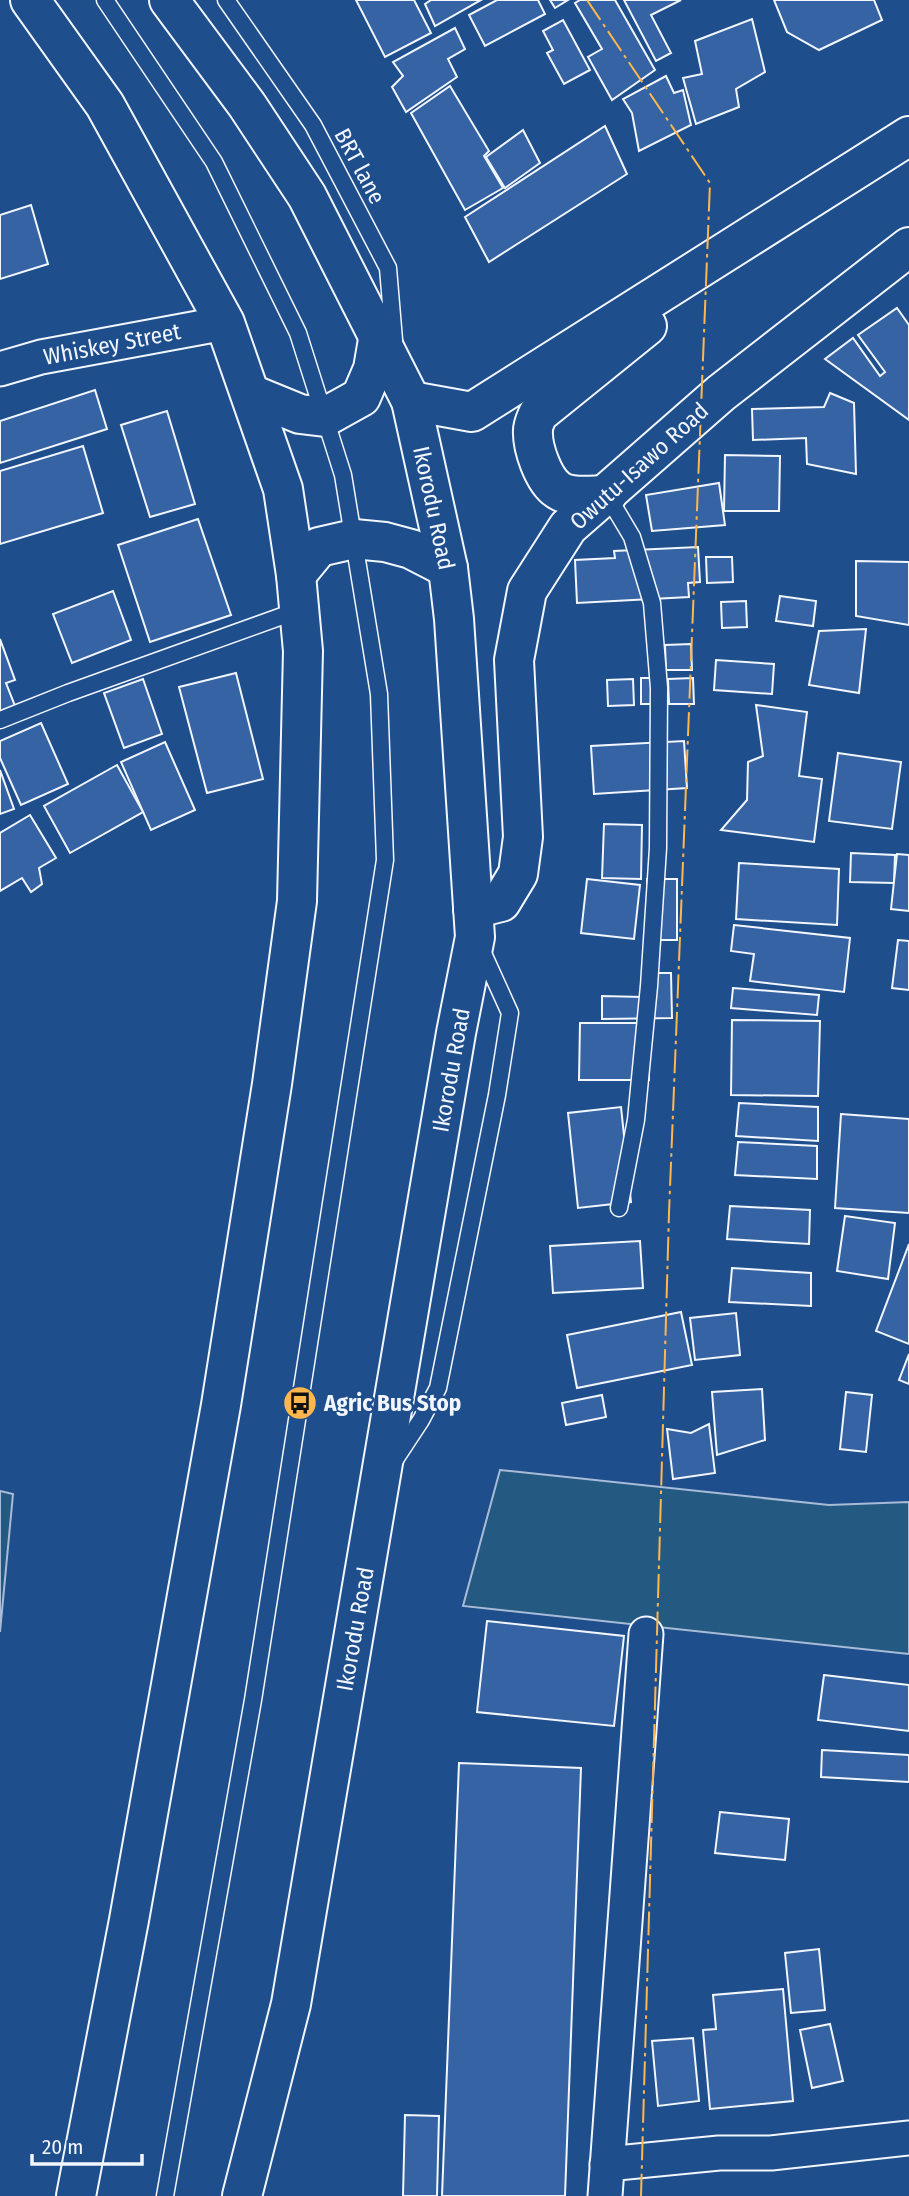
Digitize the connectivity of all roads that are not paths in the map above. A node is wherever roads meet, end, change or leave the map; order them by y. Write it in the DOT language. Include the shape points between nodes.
graph roads {
  1 [pos="30,0"];
  2 [pos="104,0"];
  3 [pos="169,0"];
  4 [pos="226,0"];
  5 [pos="909,136"];
  6 [pos="791,211"];
  7 [pos="909,247"];
  8 [pos="225,323"];
  9 [pos="379,334"];
  10 [pos="0,369"];
  11 [pos="404,387"];
  12 [pos="251,394"];
  13 [pos="325,417"];
  14 [pos="607,495"];
  15 [pos="354,539"];
  16 [pos="447,568"];
  17 [pos="298,592"];
  18 [pos="0,720"];
  19 [pos="474,923"];
  20 [pos="619,1208"];
  21 [pos="379,1483"];
  22 [pos="646,1634"];
  23 [pos="909,2138"];
  24 [pos="606,2180"];
  25 [pos="76,2196"];
  26 [pos="165,2196"];
  27 [pos="242,2196"];
  1 -- 8 [label="main road" via="105,105"];
  2 -- 13 [label="lane" via="214,162 298,333"];
  3 -- 9 [label="main road, Ikorodu Road" via="247,105 307,197"];
  4 -- 11 [label="lane, BRT lane" via="313,125 388,268"];
  5 -- 6 [label="main road"];
  6 -- 11 [label="main road" via="472,412"];
  6 -- 14 [label="main road" via="538,414 533,429 535,447 541,468 557,490 575,496"];
  7 -- 14 [label="main road, Owutu-Isawo Road" via="721,393"];
  8 -- 10 [label="street, Whiskey Street" via="41,357"];
  8 -- 12 [label="main road"];
  9 -- 11 [label="main road, Ikorodu Road"];
  9 -- 13 [label="main road" via="373,369 361,397"];
  11 -- 16 [label="main road, Ikorodu Road"];
  12 -- 13 [label="main road" via="300,414"];
  12 -- 17 [label="main road" via="283,489"];
  13 -- 15 [label="lane" via="344,475"];
  14 -- 19 [label="main road, Owutu-Isawo Road" via="569,527 527,591 514,660 523,837 518,874 501,902"];
  14 -- 20 [label="lane" via="632,537 652,603 659,688 658,848 649,986 636,1120"];
  15 -- 16 [label="main road" via="411,549"];
  15 -- 17 [label="main road" via="319,547"];
  15 -- 26 [label="lane" via="379,694 385,860 253,1700"];
  16 -- 19 [label="main road, Ikorodu Road"];
  17 -- 18 [label="lane"];
  17 -- 25 [label="main road" via="303,651 297,901 272,1084 221,1405"];
  19 -- 21 [label="main road, Ikorodu Road"];
  19 -- 21 [label="lane" via="510,1013 497,1096 438,1388"];
  21 -- 27 [label="main road, Ikorodu Road" via="291,2004"];
  22 -- 24 [label="street"];
  23 -- 24 [label="street" via="719,2153"];
}
